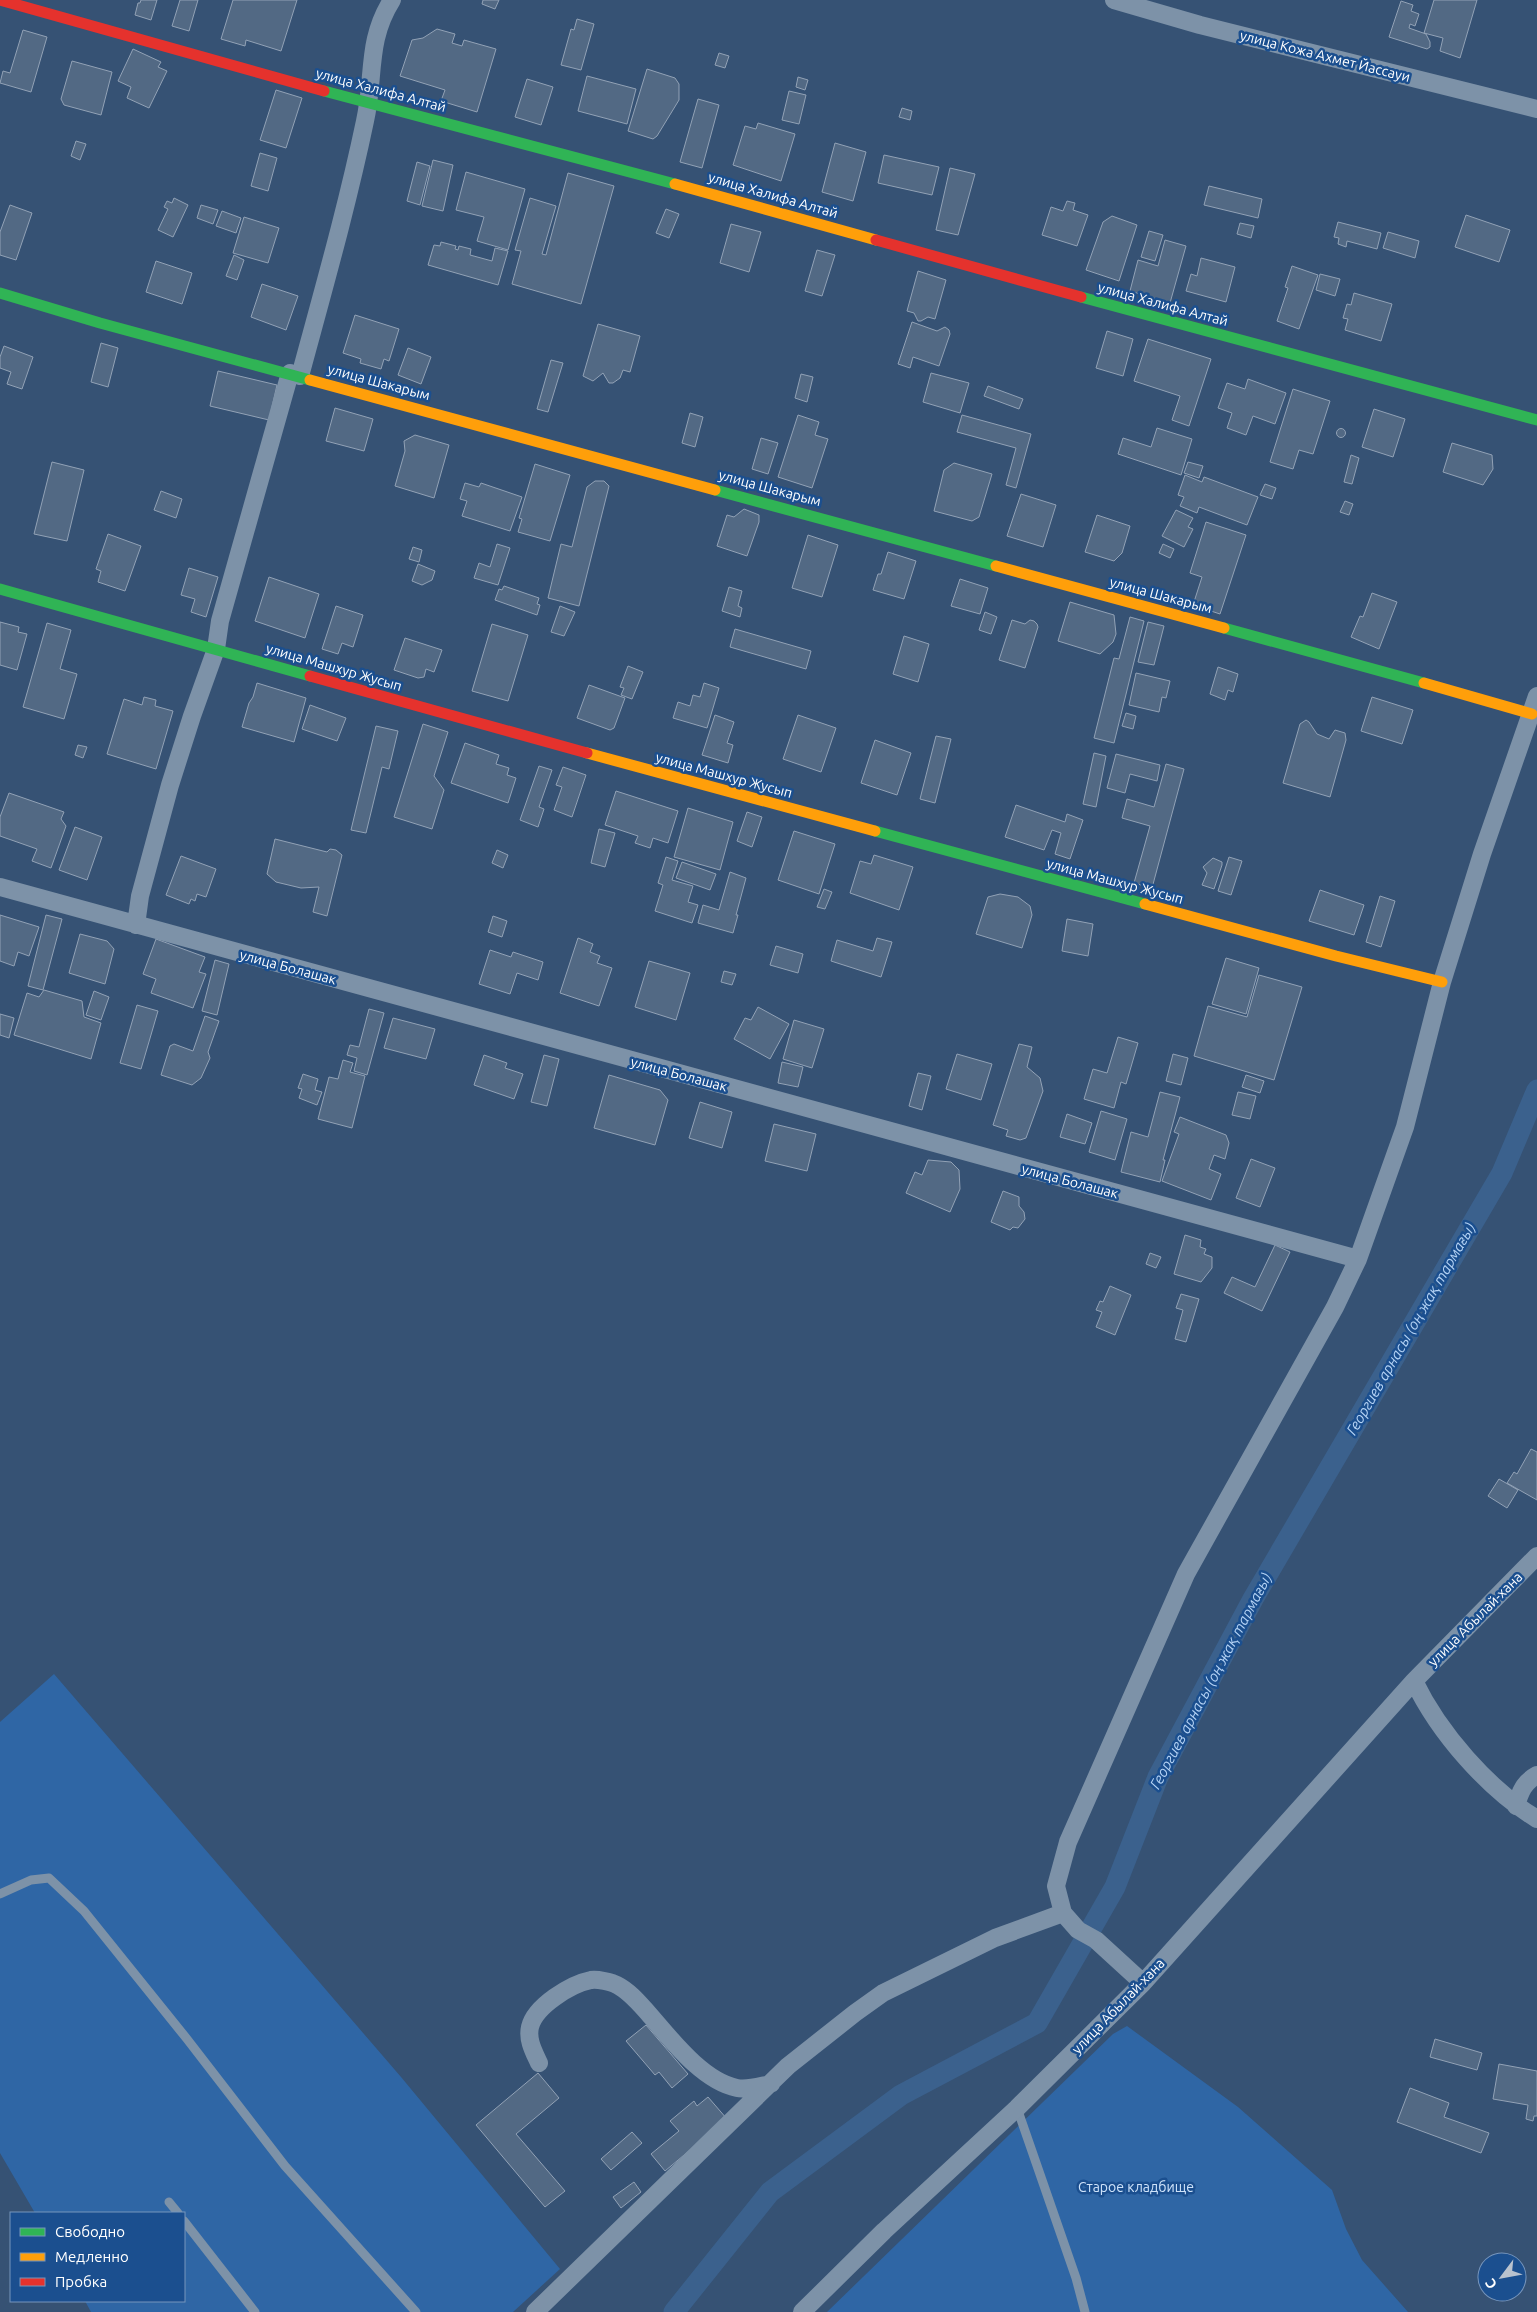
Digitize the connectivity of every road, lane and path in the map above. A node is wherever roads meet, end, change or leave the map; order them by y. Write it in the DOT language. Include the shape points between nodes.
graph roads {
  1 [pos="0,0"];
  2 [pos="392,0"];
  3 [pos="1114,0"];
  4 [pos="369,103"];
  5 [pos="1537,109"];
  6 [pos="0,293"];
  7 [pos="295,375"];
  8 [pos="1537,420"];
  9 [pos="0,588"];
  10 [pos="216,649"];
  11 [pos="1537,696"];
  12 [pos="1532,714"];
  13 [pos="0,887"];
  14 [pos="136,925"];
  15 [pos="1442,982"];
  16 [pos="1358,1259"];
  17 [pos="1537,1556"];
  18 [pos="1414,1681"];
  19 [pos="1537,1775"];
  20 [pos="1516,1806"];
  21 [pos="1537,1819"];
  22 [pos="0,1894"];
  23 [pos="1063,1914"];
  24 [pos="1143,1983"];
  25 [pos="539,2063"];
  26 [pos="770,2084"];
  27 [pos="1017,2108"];
  28 [pos="169,2202"];
  29 [pos="177,2212"];
  30 [pos="185,2222"];
  31 [pos="255,2312"];
  32 [pos="416,2312"];
  33 [pos="534,2312"];
  34 [pos="802,2312"];
  35 [pos="1085,2312"];
  1 -- 4 [label="street, улица Халифа Алтай"];
  2 -- 4 [label="street" via="373,44"];
  3 -- 5 [label="street, улица Кожа Ахмет Йассауи" via="1200,25"];
  4 -- 7 [label="street" via="351,186"];
  4 -- 8 [label="street, улица Халифа Алтай" via="594,161"];
  6 -- 7 [label="street, улица Шакарым"];
  7 -- 10 [label="street" via="220,621"];
  7 -- 12 [label="street, улица Шакарым"];
  9 -- 10 [label="street, улица Машхур Жусып"];
  10 -- 14 [label="street" via="170,785 140,896"];
  10 -- 15 [label="street, улица Машхур Жусып" via="590,754"];
  11 -- 12 [label="street"];
  12 -- 15 [label="street" via="1482,854"];
  13 -- 14 [label="street, улица Болашак"];
  14 -- 16 [label="street, улица Болашак"];
  15 -- 16 [label="street" via="1405,1127"];
  16 -- 23 [label="street" via="1335,1307 1186,1574 1068,1842 1056,1886"];
  17 -- 18 [label="street, улица Абылай-хана"];
  18 -- 20 [label="street" via="1450,1741"];
  18 -- 24 [label="street, улица Абылай-хана"];
  19 -- 20 [label="street" via="1520,1792"];
  20 -- 21 [label="street"];
  22 -- 32 [label="lane" via="32,1880 49,1878 84,1911 285,2166"];
  23 -- 24 [label="street"];
  23 -- 26 [label="street" via="995,1938 883,1993 788,2066"];
  24 -- 27 [label="street, улица Абылай-хана"];
  25 -- 26 [label="street" via="530,2042 530,2028 536,2014 551,1998 592,1980 616,1984 633,1997 684,2054 716,2080 737,2088"];
  26 -- 33 [label="street"];
  27 -- 34 [label="street, улица Абылай-хана"];
  27 -- 35 [label="lane"];
  28 -- 29 [label="lane"];
  30 -- 31 [label="lane"];
}
